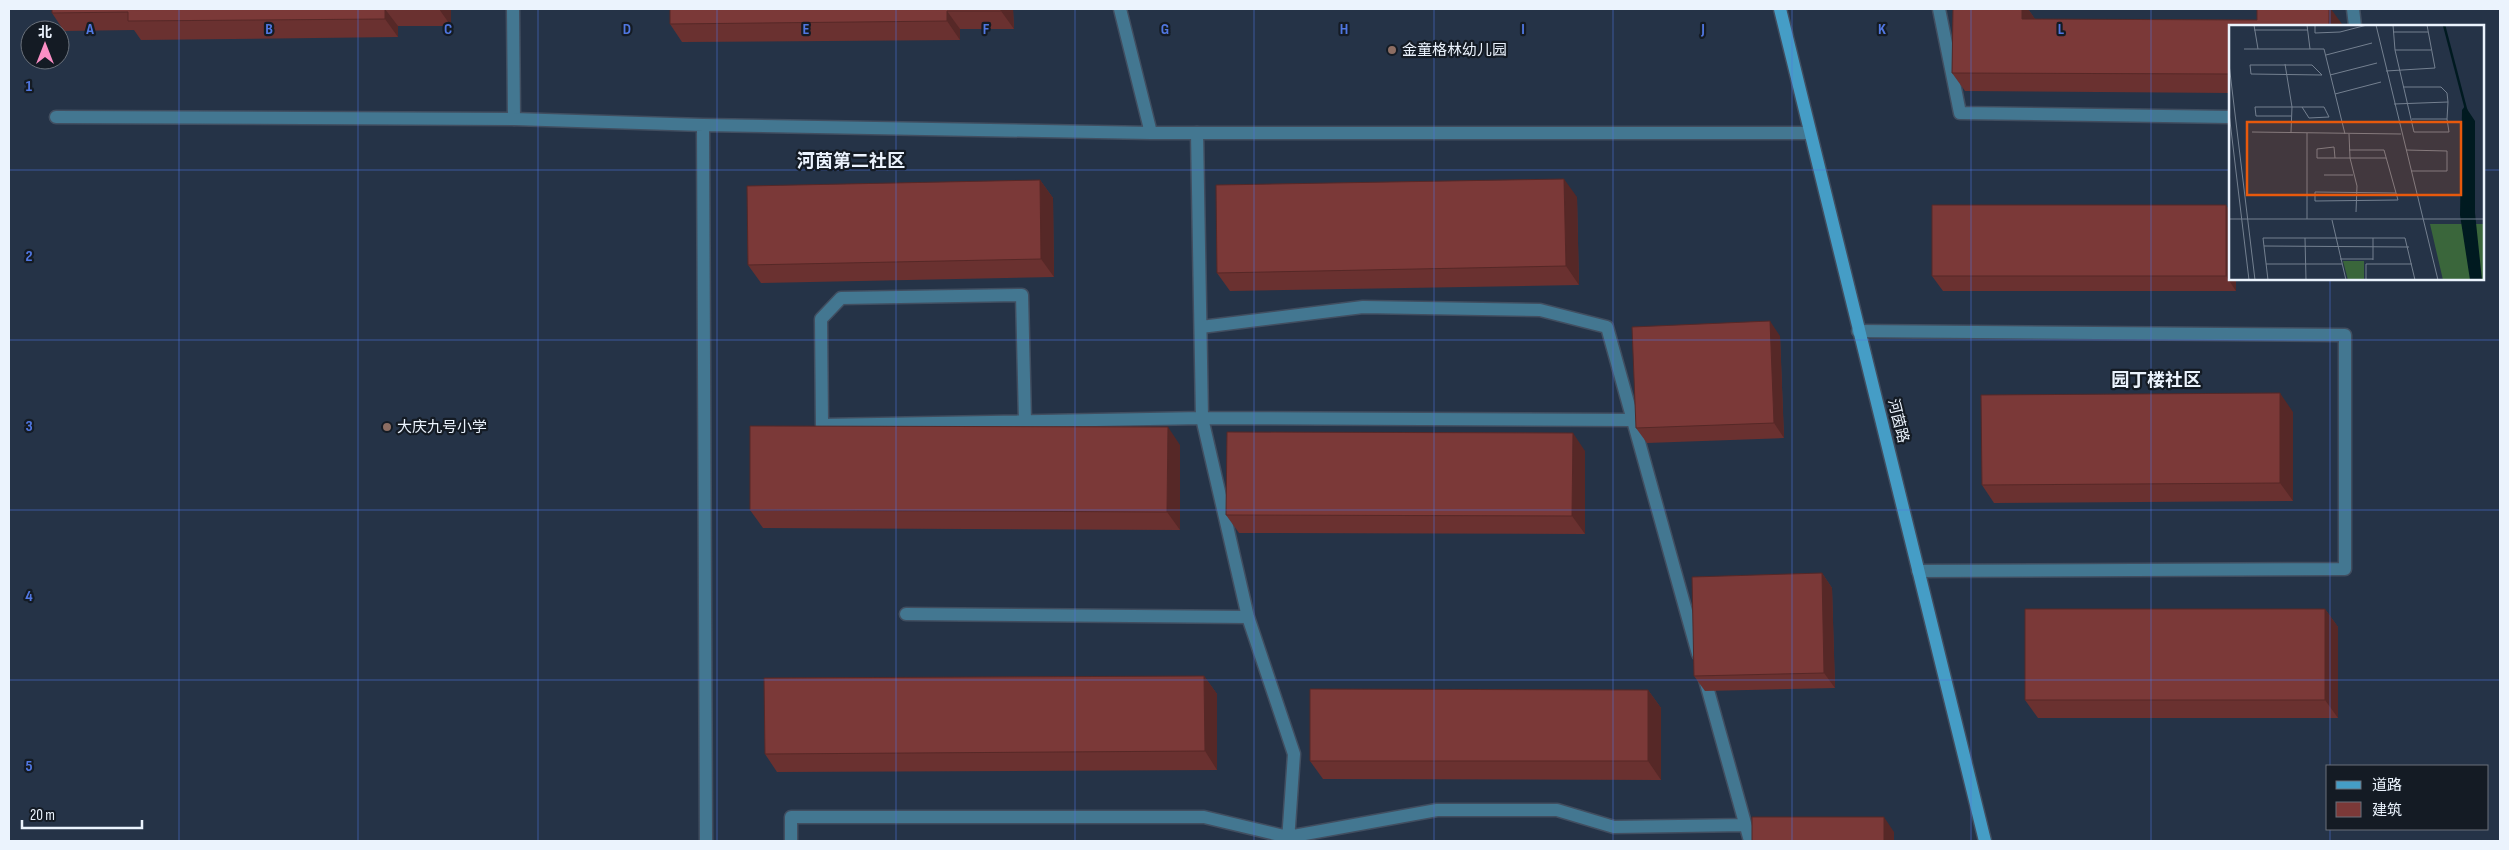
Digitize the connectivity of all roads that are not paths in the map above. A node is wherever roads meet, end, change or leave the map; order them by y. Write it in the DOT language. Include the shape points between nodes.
graph roads {
  1 [pos="513,9"];
  2 [pos="1120,9"];
  3 [pos="1780,9"];
  4 [pos="1938,9"];
  5 [pos="2353,9"];
  6 [pos="2355,25"];
  7 [pos="56,117"];
  8 [pos="2229,117"];
  9 [pos="514,119"];
  10 [pos="703,125"];
  11 [pos="1151,133"];
  12 [pos="1197,133"];
  13 [pos="1809,133"];
  14 [pos="1201,327"];
  15 [pos="1858,330"];
  16 [pos="1202,418"];
  17 [pos="1633,420"];
  18 [pos="1025,422"];
  19 [pos="1918,571"];
  20 [pos="906,614"];
  21 [pos="1248,617"];
  22 [pos="1746,825"];
  23 [pos="1288,839"];
  24 [pos="706,841"];
  25 [pos="791,841"];
  26 [pos="1750,841"];
  27 [pos="1985,841"];
  1 -- 9 [label="street"];
  2 -- 11 [label="street"];
  3 -- 13 [label="street, 河茵路"];
  4 -- 8 [label="street" via="1960,113"];
  5 -- 6 [label="street"];
  7 -- 9 [label="street"];
  9 -- 10 [label="street"];
  10 -- 11 [label="street"];
  10 -- 24 [label="street"];
  11 -- 12 [label="street"];
  12 -- 13 [label="street"];
  12 -- 14 [label="street"];
  13 -- 15 [label="street, 河茵路"];
  14 -- 16 [label="street"];
  14 -- 17 [label="street" via="1362,307 1540,310 1607,327"];
  15 -- 19 [label="street, 河茵路"];
  15 -- 19 [label="street" via="2346,335 2346,569"];
  16 -- 17 [label="street"];
  16 -- 18 [label="street"];
  16 -- 21 [label="street"];
  17 -- 22 [label="street"];
  18 -- 18 [label="street" via="1022,295 840,298 820,319 822,425"];
  19 -- 27 [label="street, 河茵路"];
  20 -- 21 [label="street"];
  21 -- 23 [label="street" via="1294,754"];
  22 -- 23 [label="street" via="1614,827 1557,810 1437,810"];
  22 -- 26 [label="street"];
  23 -- 25 [label="street" via="1204,818 791,818"];
}
